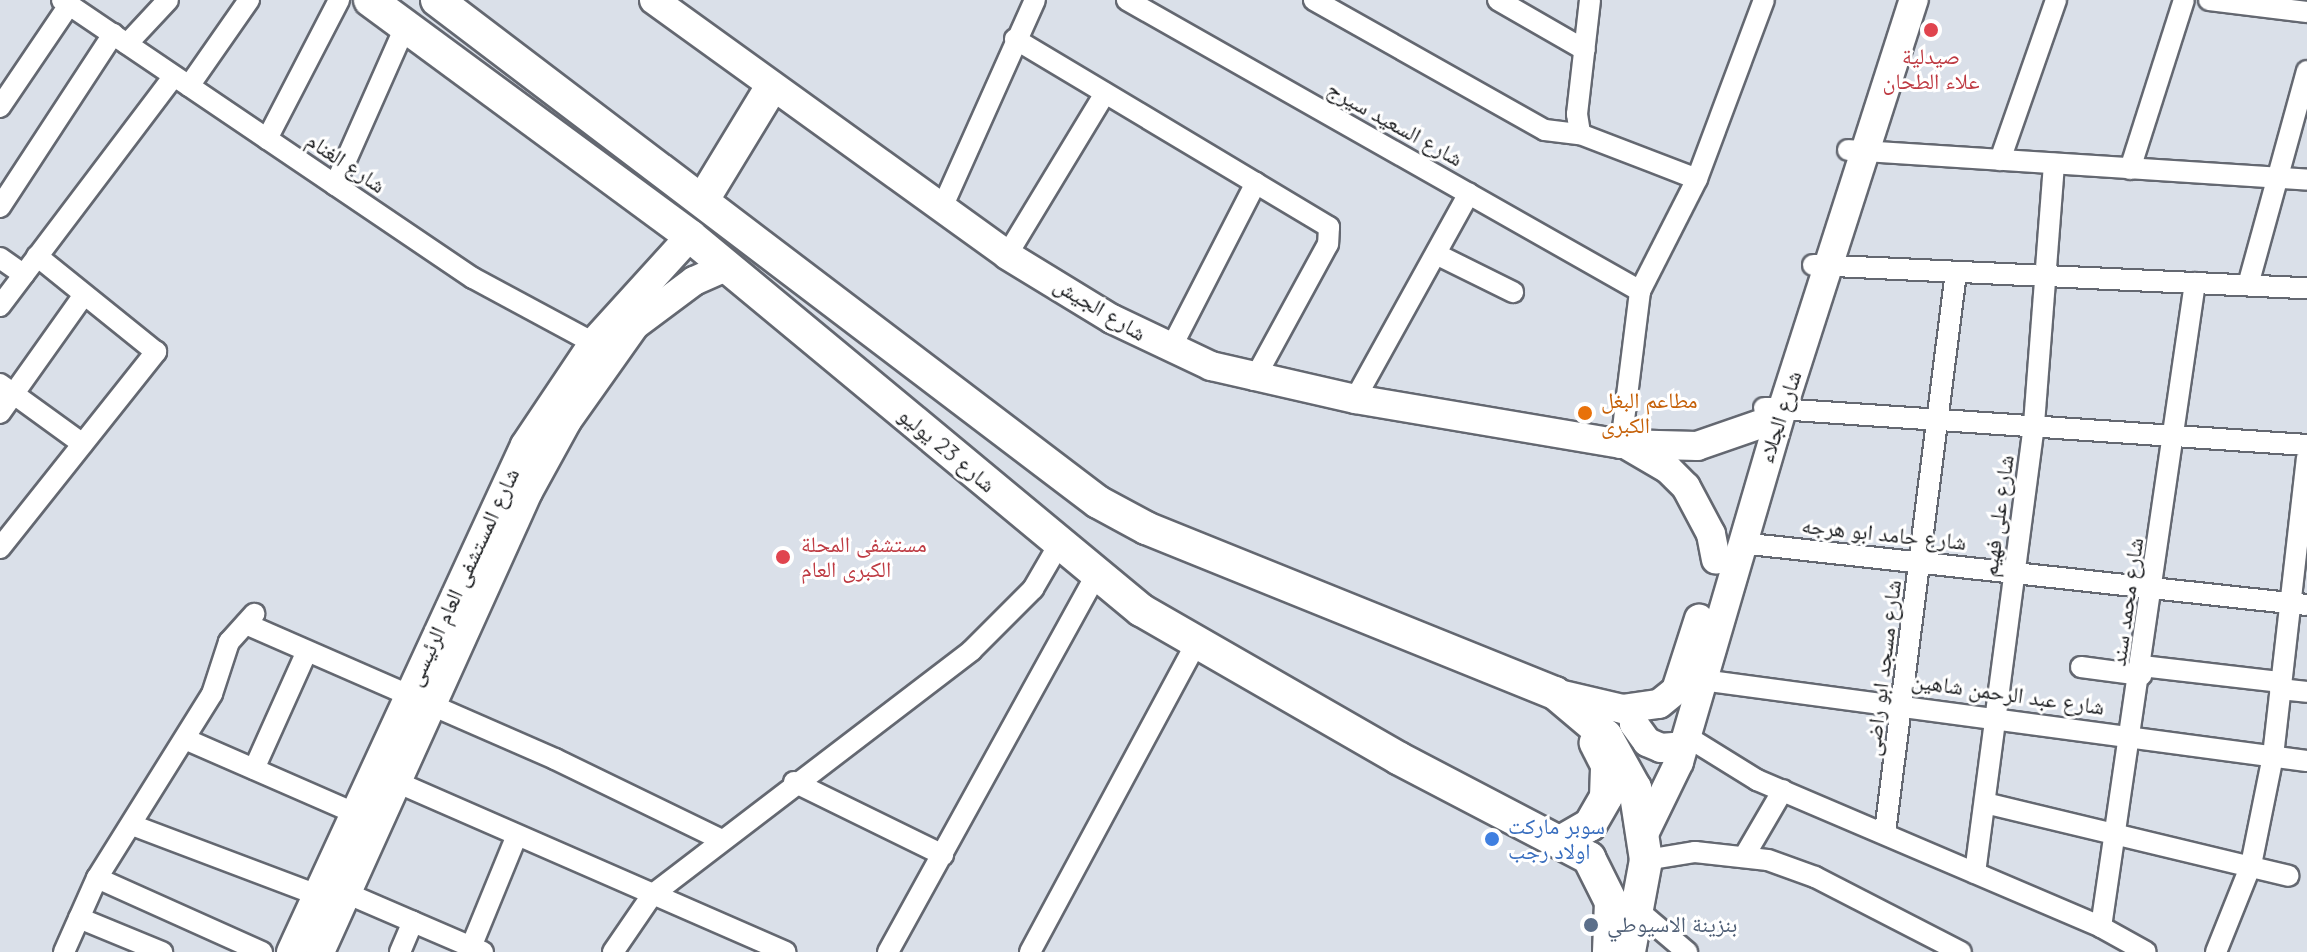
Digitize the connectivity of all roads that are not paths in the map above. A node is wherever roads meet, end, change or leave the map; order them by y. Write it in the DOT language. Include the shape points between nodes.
graph roads {
  1 [pos="168,0"];
  2 [pos="249,0"];
  3 [pos="339,0"];
  4 [pos="370,0"];
  5 [pos="437,0"];
  6 [pos="654,0"];
  7 [pos="1035,0"];
  8 [pos="1127,0"];
  9 [pos="1314,0"];
  10 [pos="1498,0"];
  11 [pos="1590,0"];
  12 [pos="1764,0"];
  13 [pos="1895,0"];
  14 [pos="1914,0"];
  15 [pos="2056,0"];
  16 [pos="2184,0"];
  17 [pos="2209,0"];
  18 [pos="65,2"];
  19 [pos="2307,12"];
  20 [pos="405,27"];
  21 [pos="120,39"];
  22 [pos="1015,39"];
  23 [pos="1585,50"];
  24 [pos="2307,71"];
  25 [pos="181,81"];
  26 [pos="771,88"];
  27 [pos="1105,93"];
  28 [pos="562,94"];
  29 [pos="2304,95"];
  30 [pos="0,107"];
  31 [pos="540,127"];
  32 [pos="1580,134"];
  33 [pos="267,139"];
  34 [pos="1858,151"];
  35 [pos="2000,160"];
  36 [pos="2054,164"];
  37 [pos="2130,169"];
  38 [pos="2274,178"];
  39 [pos="1697,179"];
  40 [pos="2307,180"];
  41 [pos="1256,183"];
  42 [pos="335,185"];
  43 [pos="1469,193"];
  44 [pos="704,198"];
  45 [pos="0,207"];
  46 [pos="941,210"];
  47 [pos="690,236"];
  48 [pos="1436,254"];
  49 [pos="1007,255"];
  50 [pos="37,256"];
  51 [pos="0,258"];
  52 [pos="1822,265"];
  53 [pos="727,266"];
  54 [pos="1956,272"];
  55 [pos="24,275"];
  56 [pos="2046,276"];
  57 [pos="2195,283"];
  58 [pos="2248,285"];
  59 [pos="2307,288"];
  60 [pos="1640,291"];
  61 [pos="1513,292"];
  62 [pos="84,295"];
  63 [pos="0,306"];
  64 [pos="603,348"];
  65 [pos="1170,350"];
  66 [pos="904,359"];
  67 [pos="1254,380"];
  68 [pos="7,389"];
  69 [pos="880,395"];
  70 [pos="1355,399"];
  71 [pos="964,402"];
  72 [pos="0,413"];
  73 [pos="1768,414"];
  74 [pos="1938,418"];
  75 [pos="2034,424"];
  76 [pos="2175,435"];
  77 [pos="933,437"];
  78 [pos="83,444"];
  79 [pos="1621,444"];
  80 [pos="2307,445"];
  81 [pos="2307,458"];
  82 [pos="1741,543"];
  83 [pos="1058,546"];
  84 [pos="0,548"];
  85 [pos="1716,560"];
  86 [pos="1921,562"];
  87 [pos="2015,572"];
  88 [pos="1096,575"];
  89 [pos="2153,588"];
  90 [pos="2298,604"];
  91 [pos="1196,644"];
  92 [pos="307,651"];
  93 [pos="2081,667"];
  94 [pos="2141,671"];
  95 [pos="1702,680"];
  96 [pos="2280,686"];
  97 [pos="2307,692"];
  98 [pos="420,699"];
  99 [pos="1567,703"];
  100 [pos="1905,704"];
  101 [pos="1632,709"];
  102 [pos="1995,717"];
  103 [pos="2132,736"];
  104 [pos="185,739"];
  105 [pos="1685,741"];
  106 [pos="2273,756"];
  107 [pos="2307,761"];
  108 [pos="254,769"];
  109 [pos="384,777"];
  110 [pos="794,782"];
  111 [pos="1783,790"];
  112 [pos="1985,803"];
  113 [pos="354,813"];
  114 [pos="132,825"];
  115 [pos="1885,832"];
  116 [pos="2116,834"];
  117 [pos="517,835"];
  118 [pos="722,840"];
  119 [pos="1562,841"];
  120 [pos="1645,846"];
  121 [pos="943,855"];
  122 [pos="1745,855"];
  123 [pos="2251,865"];
  124 [pos="1975,873"];
  125 [pos="2288,876"];
  126 [pos="97,878"];
  127 [pos="652,895"];
  128 [pos="334,898"];
  129 [pos="1640,912"];
  130 [pos="79,918"];
  131 [pos="413,922"];
  132 [pos="2101,927"];
  133 [pos="131,946"];
  134 [pos="758,946"];
  135 [pos="474,950"];
  136 [pos="64,952"];
  137 [pos="162,952"];
  138 [pos="262,952"];
  139 [pos="291,952"];
  140 [pos="320,952"];
  141 [pos="400,952"];
  142 [pos="613,952"];
  143 [pos="785,952"];
  144 [pos="888,952"];
  145 [pos="1030,952"];
  146 [pos="1609,952"];
  147 [pos="1629,952"];
  148 [pos="1687,952"];
  149 [pos="1961,952"];
  150 [pos="2146,952"];
  151 [pos="2216,952"];
  1 -- 21 [label="street"];
  2 -- 25 [label="street"];
  3 -- 33 [label="street"];
  4 -- 20 [label="main road, شارع 23 يوليو"];
  5 -- 28 [label="main road, شارع 23 يوليو"];
  6 -- 26 [label="street, شارع الجيش"];
  7 -- 22 [label="street"];
  8 -- 43 [label="street, شارع السعيد سيرج"];
  9 -- 32 [label="street" via="1545,130"];
  10 -- 23 [label="street"];
  11 -- 23 [label="street"];
  12 -- 39 [label="street"];
  13 -- 34 [label="street, شارع الجلاء"];
  14 -- 34 [label="street, شارع الجلاء"];
  15 -- 35 [label="street"];
  16 -- 37 [label="street"];
  17 -- 19 [label="street"];
  18 -- 21 [label="street, شارع الغنام"];
  18 -- 30 [label="street"];
  20 -- 31 [label="main road, شارع 23 يوليو"];
  20 -- 42 [label="street"];
  21 -- 25 [label="street, شارع الغنام"];
  21 -- 45 [label="street"];
  22 -- 27 [label="street"];
  22 -- 46 [label="street"];
  23 -- 32 [label="street" via="1577,114"];
  24 -- 29 [label="street"];
  25 -- 33 [label="street, شارع الغنام"];
  25 -- 50 [label="street"];
  26 -- 44 [label="main road"];
  26 -- 46 [label="street, شارع الجيش"];
  27 -- 41 [label="street"];
  27 -- 49 [label="street"];
  28 -- 31 [label="main road"];
  28 -- 44 [label="main road, شارع 23 يوليو"];
  29 -- 38 [label="street"];
  31 -- 47 [label="main road, شارع 23 يوليو"];
  32 -- 39 [label="street"];
  33 -- 42 [label="street, شارع الغنام"];
  34 -- 35 [label="street"];
  34 -- 52 [label="street, شارع الجلاء"];
  35 -- 36 [label="street"];
  36 -- 37 [label="street"];
  36 -- 56 [label="street, شارع على فهيم"];
  37 -- 38 [label="street"];
  38 -- 40 [label="street"];
  38 -- 58 [label="street"];
  39 -- 60 [label="street"];
  41 -- 65 [label="street"];
  41 -- 67 [label="street" via="1326,224 1330,238"];
  42 -- 64 [label="street, شارع الغنام" via="473,278"];
  43 -- 48 [label="street"];
  43 -- 60 [label="street, شارع السعيد سيرج"];
  44 -- 66 [label="main road, شارع 23 يوليو"];
  46 -- 49 [label="street, شارع الجيش"];
  47 -- 53 [label="main road, شارع 23 يوليو"];
  47 -- 64 [label="street, شارع المستشفى العام الرئيسى"];
  48 -- 61 [label="street"];
  48 -- 70 [label="street"];
  49 -- 65 [label="street, شارع الجيش"];
  50 -- 55 [label="street"];
  50 -- 62 [label="street"];
  51 -- 55 [label="street"];
  52 -- 54 [label="street"];
  52 -- 73 [label="street, شارع الجلاء"];
  53 -- 64 [label="street, شارع المستشفى العام الرئيسى" via="663,301"];
  53 -- 69 [label="main road, شارع 23 يوليو"];
  54 -- 56 [label="street"];
  54 -- 74 [label="street, شارع مسجد ابو راضى"];
  55 -- 63 [label="street"];
  56 -- 57 [label="street"];
  56 -- 75 [label="street, شارع على فهيم"];
  57 -- 58 [label="street"];
  57 -- 76 [label="street, شارع محمد سند"];
  58 -- 59 [label="street"];
  60 -- 79 [label="street"];
  62 -- 68 [label="street"];
  62 -- 78 [label="street" via="156,352"];
  64 -- 98 [label="street, شارع المستشفى العام الرئيسى" via="479,572"];
  65 -- 67 [label="street, شارع الجيش"];
  66 -- 69 [label="main road" via="902,383"];
  66 -- 71 [label="main road, شارع 23 يوليو"];
  67 -- 70 [label="street, شارع الجيش"];
  68 -- 72 [label="street"];
  68 -- 78 [label="street"];
  69 -- 77 [label="main road, شارع 23 يوليو"];
  70 -- 79 [label="street, شارع الجيش"];
  71 -- 77 [label="main road" via="941,413"];
  71 -- 99 [label="main road, شارع 23 يوليو" via="1128,520"];
  73 -- 74 [label="street"];
  73 -- 79 [label="street, شارع الجيش" via="1711,444"];
  73 -- 82 [label="street, شارع الجلاء"];
  73 -- 85 [label="street, شارع الجلاء"];
  74 -- 75 [label="street"];
  74 -- 86 [label="street, شارع مسجد ابو راضى"];
  75 -- 76 [label="street"];
  75 -- 87 [label="street, شارع على فهيم"];
  76 -- 80 [label="street"];
  76 -- 89 [label="street, شارع محمد سند"];
  77 -- 83 [label="main road, شارع 23 يوليو"];
  78 -- 84 [label="street"];
  79 -- 85 [label="street, شارع الجيش" via="1657,461 1686,487 1711,534"];
  81 -- 90 [label="street"];
  82 -- 86 [label="street, شارع حامد ابو هرجه"];
  82 -- 95 [label="street, شارع الجلاء"];
  83 -- 88 [label="main road, شارع 23 يوليو"];
  83 -- 110 [label="street" via="1033,589 971,651"];
  85 -- 101 [label="street, شارع الجلاء" via="1676,690 1659,704"];
  86 -- 87 [label="street, شارع حامد ابو هرجه"];
  86 -- 100 [label="street, شارع مسجد ابو راضى"];
  87 -- 89 [label="street, شارع حامد ابو هرجه"];
  87 -- 102 [label="street, شارع على فهيم"];
  88 -- 91 [label="main road, شارع 23 يوليو"];
  88 -- 121 [label="street"];
  89 -- 90 [label="street, شارع حامد ابو هرجه"];
  89 -- 94 [label="street, شارع محمد سند"];
  90 -- 96 [label="street"];
  91 -- 119 [label="main road, شارع 23 يوليو" via="1398,758"];
  91 -- 145 [label="street"];
  92 -- 98 [label="street"];
  92 -- 104 [label="street" via="250,619 229,642 212,694"];
  92 -- 108 [label="street"];
  93 -- 94 [label="street"];
  94 -- 96 [label="street"];
  94 -- 103 [label="street, شارع محمد سند"];
  95 -- 100 [label="street, شارع عبد الرحمن شاهين"];
  95 -- 105 [label="street, شارع الجلاء"];
  96 -- 97 [label="street"];
  96 -- 106 [label="street"];
  98 -- 109 [label="street, شارع المستشفى العام الرئيسى"];
  98 -- 118 [label="street"];
  99 -- 101 [label="street"];
  99 -- 119 [label="main road" via="1601,751 1608,782 1599,812 1577,835"];
  99 -- 120 [label="main road, شارع الجلاء" via="1619,753"];
  100 -- 102 [label="street, شارع عبد الرحمن شاهين"];
  100 -- 115 [label="street, شارع مسجد ابو راضى"];
  101 -- 105 [label="street" via="1634,724 1647,742 1668,749"];
  102 -- 103 [label="street, شارع عبد الرحمن شاهين"];
  102 -- 112 [label="street, شارع على فهيم"];
  103 -- 106 [label="street, شارع عبد الرحمن شاهين"];
  103 -- 116 [label="street, شارع محمد سند"];
  104 -- 108 [label="street"];
  104 -- 114 [label="street"];
  105 -- 111 [label="street"];
  105 -- 120 [label="street, شارع الجلاء"];
  106 -- 107 [label="street, شارع عبد الرحمن شاهين"];
  106 -- 123 [label="street"];
  108 -- 113 [label="street"];
  109 -- 113 [label="street, شارع المستشفى العام الرئيسى"];
  109 -- 117 [label="street"];
  109 -- 128 [label="street, شارع المستشفى العام الرئيسى"];
  110 -- 118 [label="street"];
  110 -- 121 [label="street"];
  111 -- 115 [label="street"];
  111 -- 122 [label="street"];
  112 -- 116 [label="street"];
  112 -- 124 [label="street, شارع على فهيم"];
  113 -- 128 [label="street, شارع المستشفى العام الرئيسى"];
  114 -- 126 [label="street"];
  114 -- 128 [label="street"];
  115 -- 124 [label="street"];
  116 -- 123 [label="street"];
  116 -- 132 [label="street, شارع محمد سند"];
  117 -- 127 [label="street"];
  117 -- 135 [label="street"];
  118 -- 127 [label="street"];
  119 -- 146 [label="main road" via="1589,858 1604,880 1614,922"];
  120 -- 122 [label="street"];
  120 -- 129 [label="main road, شارع الجلاء"];
  121 -- 144 [label="street"];
  122 -- 149 [label="street" via="1815,877"];
  123 -- 125 [label="street"];
  123 -- 151 [label="street"];
  124 -- 132 [label="street"];
  126 -- 130 [label="street"];
  126 -- 138 [label="street"];
  127 -- 134 [label="street"];
  127 -- 142 [label="street"];
  128 -- 131 [label="street"];
  128 -- 139 [label="street, شارع المستشفى العام الرئيسى"];
  128 -- 140 [label="street, شارع المستشفى العام الرئيسى"];
  129 -- 147 [label="main road, شارع الجلاء"];
  129 -- 148 [label="street"];
  130 -- 133 [label="street"];
  130 -- 136 [label="street"];
  131 -- 135 [label="street"];
  131 -- 141 [label="street"];
  132 -- 150 [label="street"];
  133 -- 137 [label="street"];
  134 -- 143 [label="street"];
}
